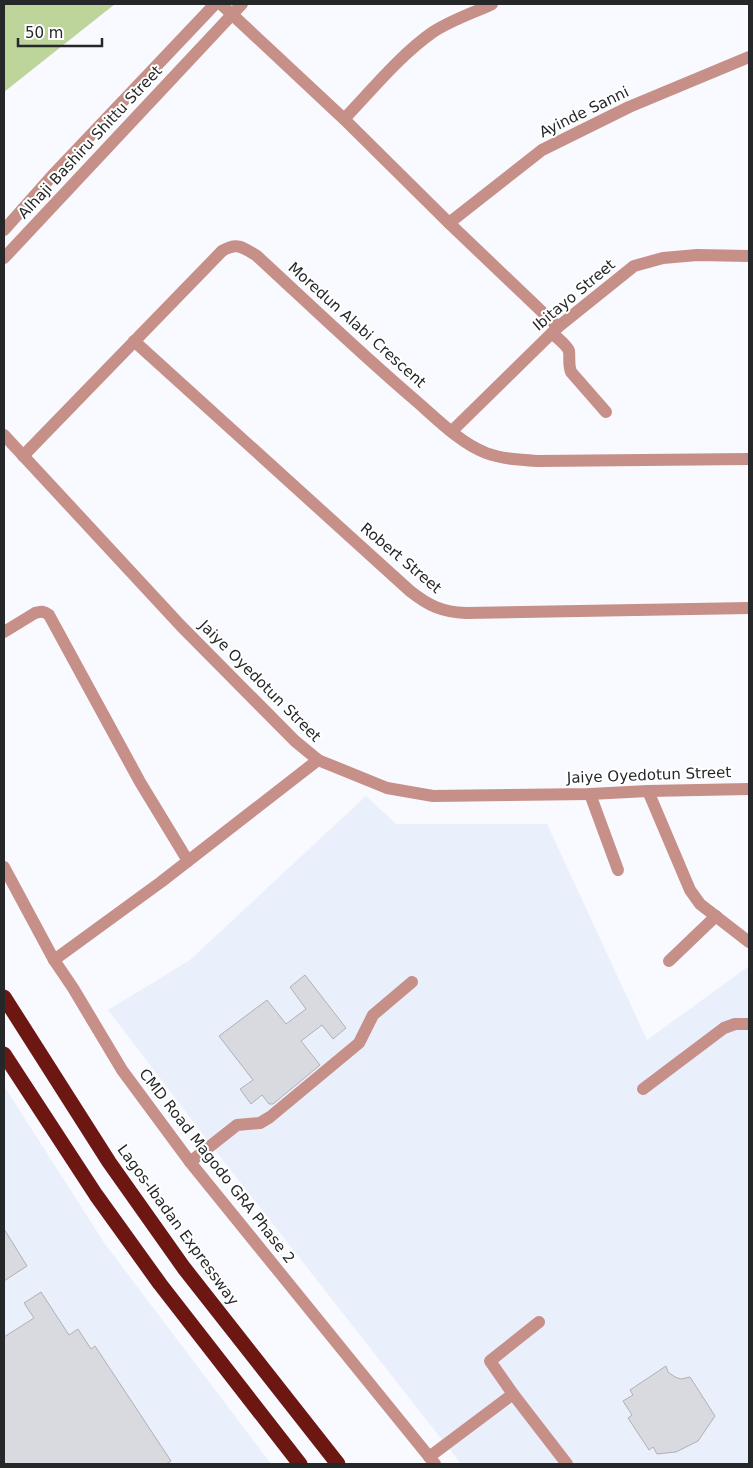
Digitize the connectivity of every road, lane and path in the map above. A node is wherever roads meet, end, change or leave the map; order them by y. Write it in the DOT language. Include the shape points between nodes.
graph roads {
  1 [pos="215,4"];
  2 [pos="221,4"];
  3 [pos="242,4"];
  4 [pos="492,4"];
  5 [pos="232,15"];
  6 [pos="749,57"];
  7 [pos="344,119"];
  8 [pos="449,224"];
  9 [pos="4,230"];
  10 [pos="749,256"];
  11 [pos="4,258"];
  12 [pos="555,330"];
  13 [pos="134,341"];
  14 [pos="606,412"];
  15 [pos="452,431"];
  16 [pos="4,435"];
  17 [pos="23,456"];
  18 [pos="749,459"];
  19 [pos="749,608"];
  20 [pos="4,632"];
  21 [pos="318,760"];
  22 [pos="749,788"];
  23 [pos="648,790"];
  24 [pos="590,794"];
  25 [pos="188,861"];
  26 [pos="4,867"];
  27 [pos="618,870"];
  28 [pos="716,916"];
  29 [pos="749,942"];
  30 [pos="54,960"];
  31 [pos="669,961"];
  32 [pos="412,982"];
  33 [pos="4,997"];
  34 [pos="749,1024"];
  35 [pos="4,1054"];
  36 [pos="643,1089"];
  37 [pos="190,1162"];
  38 [pos="539,1322"];
  39 [pos="513,1394"];
  40 [pos="432,1461"];
  41 [pos="300,1464"];
  42 [pos="338,1464"];
  43 [pos="567,1464"];
  1 -- 9 [label="street, Alhaji Bashiru Shittu Street"];
  2 -- 5 [label="street"];
  3 -- 5 [label="street, Alhaji Bashiru Shittu Street"];
  4 -- 7 [label="street" via="434,32 409,51"];
  5 -- 7 [label="street"];
  5 -- 11 [label="street, Alhaji Bashiru Shittu Street"];
  6 -- 8 [label="street, Ayinde Sanni" via="629,107 542,150"];
  7 -- 8 [label="street"];
  8 -- 12 [label="street"];
  10 -- 12 [label="street, Ibitayo Street" via="697,255 663,258 634,266"];
  12 -- 14 [label="street" via="569,352 571,372"];
  12 -- 15 [label="street, Ibitayo Street"];
  13 -- 15 [label="street, Moredun Alabi Crescent" via="222,251 231,245 243,247"];
  13 -- 17 [label="street, Moredun Alabi Crescent"];
  13 -- 19 [label="street, Robert Street" via="431,606 443,611 466,613"];
  15 -- 18 [label="street, Moredun Alabi Crescent" via="487,453 538,461"];
  16 -- 17 [label="street, Jaiye Oyedotun Street"];
  17 -- 21 [label="street, Jaiye Oyedotun Street" via="188,633"];
  20 -- 25 [label="street" via="35,613 50,615 140,782"];
  21 -- 24 [label="street, Jaiye Oyedotun Street" via="387,788 433,796"];
  21 -- 25 [label="street"];
  22 -- 23 [label="street, Jaiye Oyedotun Street"];
  23 -- 24 [label="street, Jaiye Oyedotun Street"];
  23 -- 28 [label="street" via="690,890 700,904"];
  24 -- 27 [label="street"];
  25 -- 30 [label="street"];
  26 -- 30 [label="street, CMD Road Magodo GRA Phase 2"];
  28 -- 29 [label="street"];
  28 -- 31 [label="street"];
  30 -- 37 [label="street, CMD Road Magodo GRA Phase 2" via="122,1070"];
  32 -- 37 [label="street" via="373,1015 359,1043 270,1117 260,1123 237,1125"];
  33 -- 42 [label="highway, Lagos-Ibadan Expressway" via="109,1162 184,1268"];
  34 -- 36 [label="street" via="724,1028"];
  35 -- 41 [label="highway" via="96,1195 154,1276"];
  37 -- 40 [label="street, CMD Road Magodo GRA Phase 2"];
  38 -- 39 [label="street" via="490,1361"];
  39 -- 40 [label="street"];
  39 -- 43 [label="street"];
}
